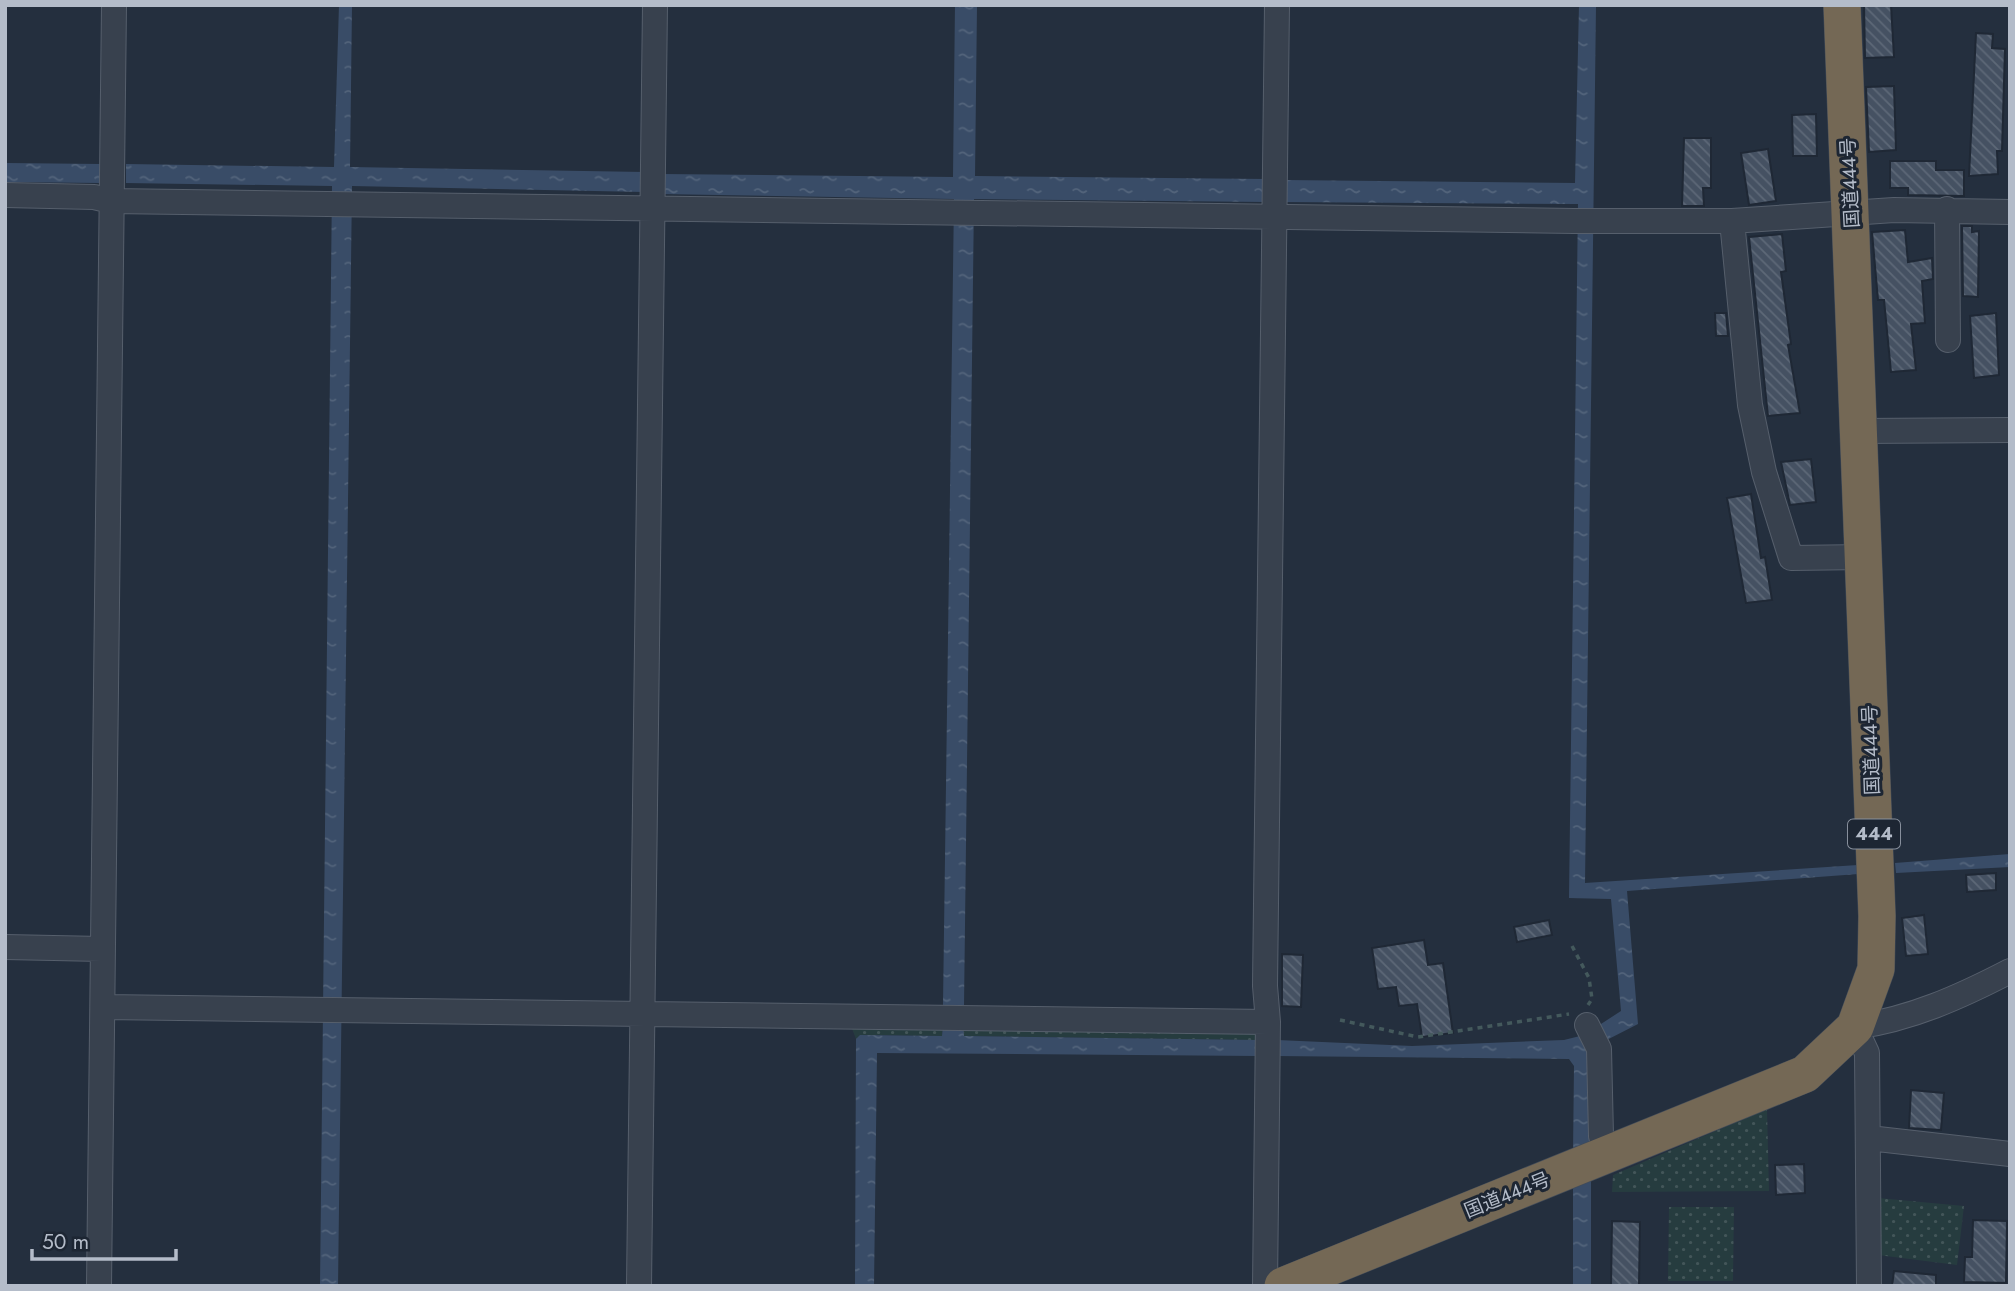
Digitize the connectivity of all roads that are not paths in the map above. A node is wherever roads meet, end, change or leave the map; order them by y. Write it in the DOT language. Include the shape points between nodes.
graph roads {
  1 [pos="114,5"];
  2 [pos="655,5"];
  3 [pos="1277,5"];
  4 [pos="1842,5"];
  5 [pos="5,195"];
  6 [pos="111,201"];
  7 [pos="652,209"];
  8 [pos="1947,209"];
  9 [pos="1852,212"];
  10 [pos="2010,212"];
  11 [pos="1274,219"];
  12 [pos="1732,222"];
  13 [pos="1948,340"];
  14 [pos="2010,430"];
  15 [pos="1860,431"];
  16 [pos="1864,557"];
  17 [pos="5,947"];
  18 [pos="102,949"];
  19 [pos="2010,971"];
  20 [pos="104,1007"];
  21 [pos="643,1014"];
  22 [pos="1585,1018"];
  23 [pos="1268,1023"];
  24 [pos="1856,1027"];
  25 [pos="1869,1138"];
  26 [pos="2010,1154"];
  27 [pos="1606,1155"];
  28 [pos="99,1286"];
  29 [pos="639,1286"];
  30 [pos="1265,1286"];
  31 [pos="1283,1286"];
  32 [pos="1870,1286"];
  1 -- 6 [label="street"];
  2 -- 7 [label="street"];
  3 -- 11 [label="street"];
  4 -- 9 [label="highway, 国道444号 / 444"];
  5 -- 6 [label="street"];
  6 -- 7 [label="street"];
  6 -- 18 [label="street"];
  7 -- 11 [label="street"];
  7 -- 21 [label="street"];
  8 -- 9 [label="street"];
  8 -- 10 [label="street"];
  8 -- 13 [label="street"];
  9 -- 12 [label="street"];
  9 -- 15 [label="highway, 国道444号 / 444"];
  11 -- 12 [label="street"];
  11 -- 23 [label="street"];
  12 -- 16 [label="street" via="1750,405 1764,472 1791,558"];
  14 -- 15 [label="street"];
  15 -- 16 [label="highway, 国道444号 / 444"];
  16 -- 24 [label="highway, 国道444号 / 444" via="1877,915 1875,969"];
  17 -- 18 [label="street"];
  18 -- 20 [label="street"];
  19 -- 24 [label="street" via="1894,1021"];
  20 -- 21 [label="street"];
  20 -- 28 [label="street"];
  21 -- 23 [label="street"];
  21 -- 29 [label="street"];
  22 -- 27 [label="street" via="1599,1049 1601,1136"];
  23 -- 30 [label="street"];
  24 -- 25 [label="street" via="1867,1053"];
  24 -- 27 [label="highway, 国道444号 / 444" via="1805,1074"];
  25 -- 26 [label="street"];
  25 -- 32 [label="street"];
  27 -- 31 [label="highway, 国道444号 / 444"];
}
